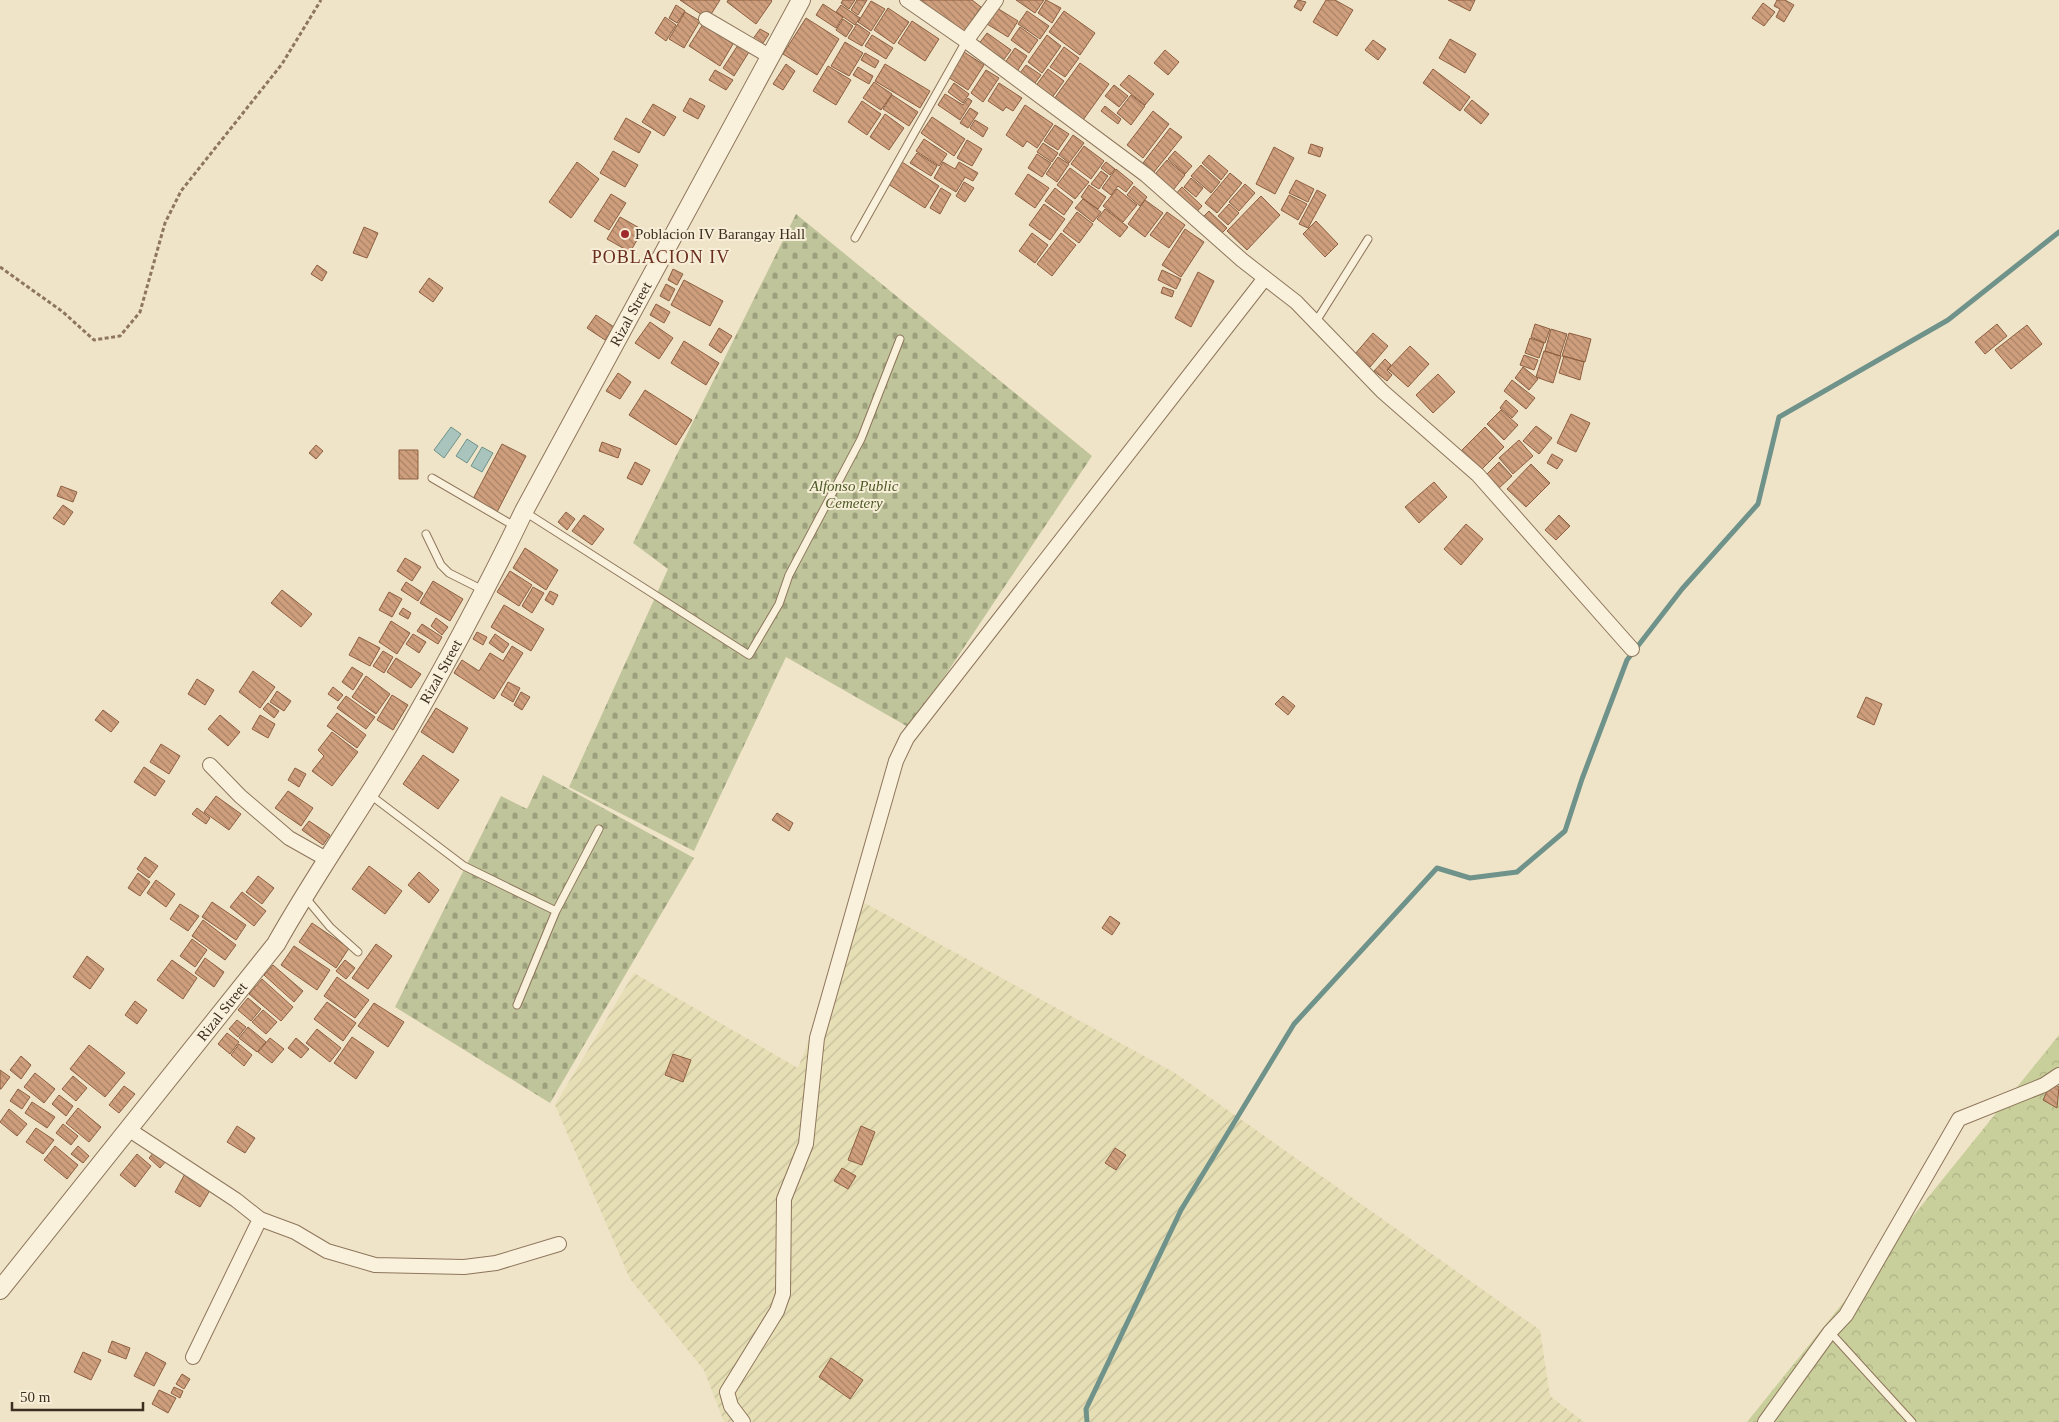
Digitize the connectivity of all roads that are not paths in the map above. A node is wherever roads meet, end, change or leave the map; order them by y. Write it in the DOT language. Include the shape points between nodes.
graph roads {
  1 [pos="801,0"];
  2 [pos="906,0"];
  3 [pos="996,0"];
  4 [pos="706,19"];
  5 [pos="966,42"];
  6 [pos="770,57"];
  7 [pos="855,238"];
  8 [pos="1368,239"];
  9 [pos="1265,278"];
  10 [pos="1315,323"];
  11 [pos="900,339"];
  12 [pos="432,478"];
  13 [pos="524,511"];
  14 [pos="516,527"];
  15 [pos="426,534"];
  16 [pos="485,592"];
  17 [pos="1632,649"];
  18 [pos="210,765"];
  19 [pos="368,794"];
  20 [pos="599,829"];
  21 [pos="328,860"];
  22 [pos="303,895"];
  23 [pos="556,911"];
  24 [pos="358,952"];
  25 [pos="517,1005"];
  26 [pos="2059,1075"];
  27 [pos="128,1129"];
  28 [pos="260,1218"];
  29 [pos="559,1244"];
  30 [pos="0,1290"];
  31 [pos="1830,1332"];
  32 [pos="193,1357"];
  33 [pos="742,1422"];
  34 [pos="1765,1422"];
  35 [pos="1912,1422"];
  1 -- 6 [label="street, Rizal Street"];
  2 -- 5 [label="street"];
  3 -- 5 [label="street"];
  4 -- 6 [label="street"];
  5 -- 7 [label="lane"];
  5 -- 9 [label="street" via="1146,175"];
  6 -- 13 [label="street, Rizal Street"];
  8 -- 10 [label="lane"];
  9 -- 10 [label="street" via="1296,302"];
  9 -- 33 [label="street" via="913,730 896,761 817,1038 806,1144 784,1199 783,1294 777,1311 727,1392 731,1406"];
  10 -- 17 [label="street" via="1382,391 1478,474"];
  11 -- 13 [label="lane" via="861,439 789,575 779,604 749,655"];
  12 -- 14 [label="lane"];
  13 -- 14 [label="street, Rizal Street"];
  14 -- 16 [label="street, Rizal Street"];
  15 -- 16 [label="lane" via="445,569"];
  16 -- 19 [label="street, Rizal Street"];
  18 -- 21 [label="street" via="289,838"];
  19 -- 21 [label="street, Rizal Street"];
  19 -- 23 [label="lane" via="464,866"];
  20 -- 23 [label="lane"];
  21 -- 22 [label="street, Rizal Street"];
  22 -- 24 [label="lane" via="330,927"];
  22 -- 27 [label="street, Rizal Street" via="276,944"];
  23 -- 25 [label="lane"];
  26 -- 31 [label="street" via="2044,1085 1959,1120 1846,1315"];
  27 -- 28 [label="street"];
  27 -- 30 [label="street, Rizal Street"];
  28 -- 29 [label="street" via="295,1232 326,1251 375,1265 464,1267 496,1263"];
  28 -- 32 [label="street"];
  31 -- 34 [label="street"];
  31 -- 35 [label="lane"];
}
